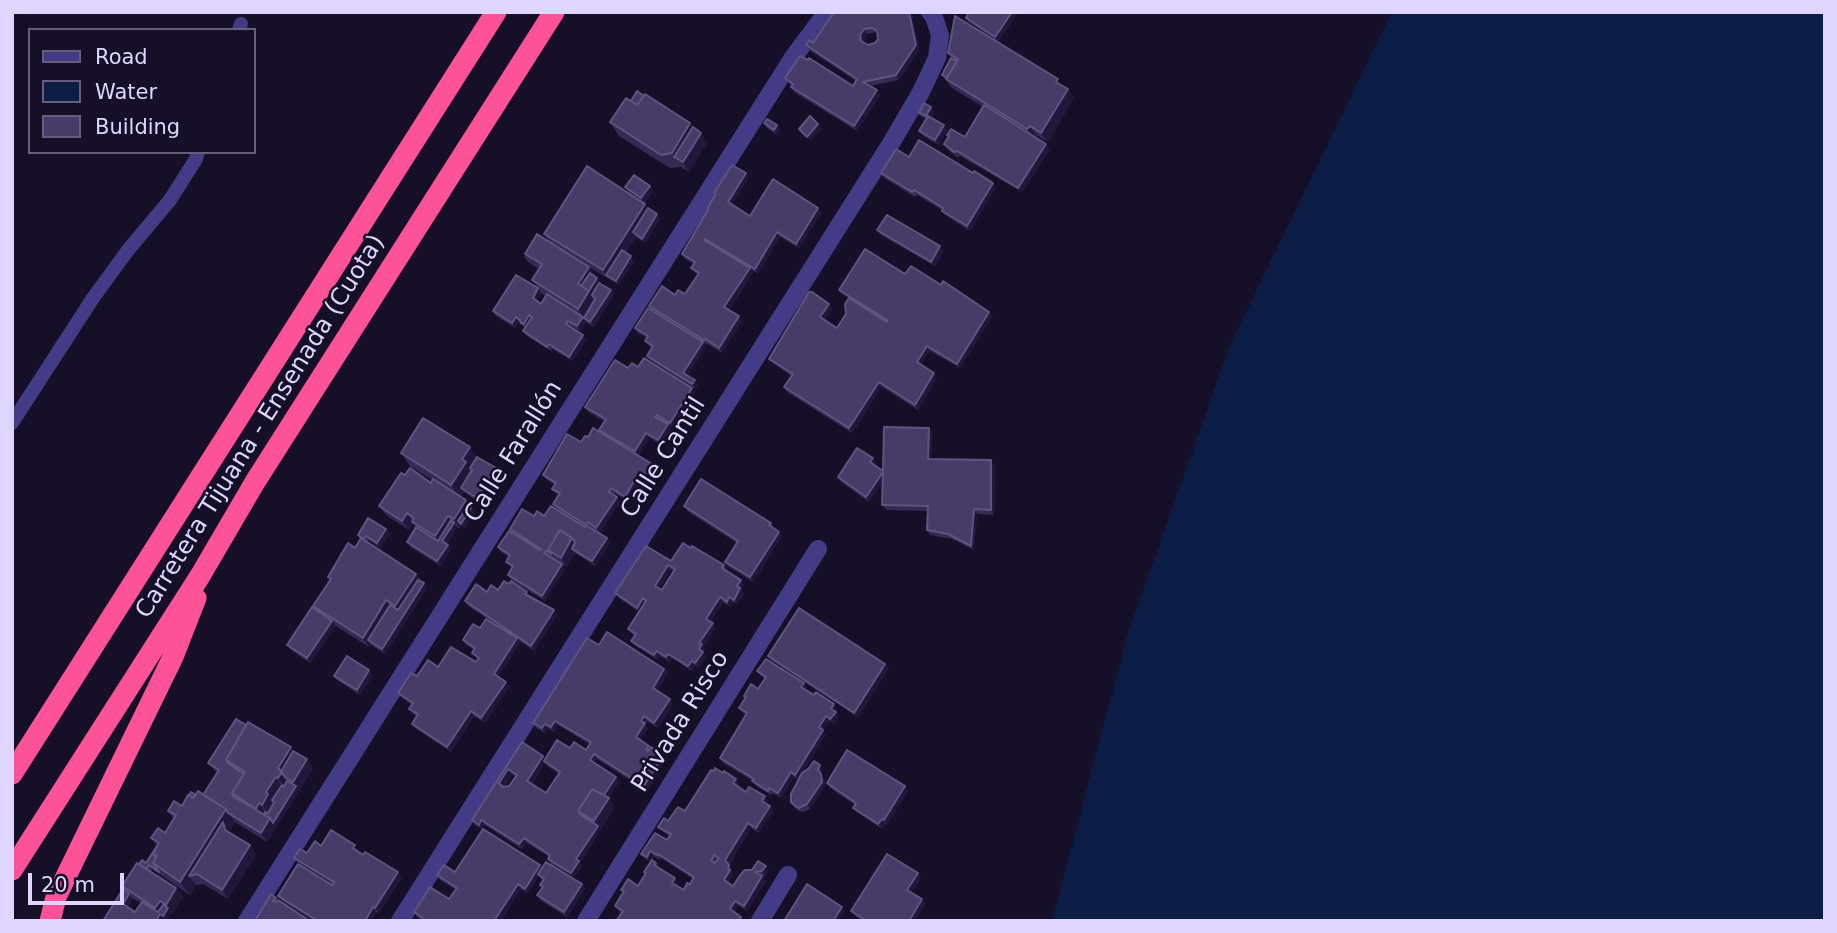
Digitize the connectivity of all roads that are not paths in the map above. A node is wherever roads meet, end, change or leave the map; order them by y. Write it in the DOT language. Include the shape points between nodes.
graph roads {
  1 [pos="496,12"];
  2 [pos="554,12"];
  3 [pos="827,12"];
  4 [pos="930,12"];
  5 [pos="197,154"];
  6 [pos="12,423"];
  7 [pos="818,549"];
  8 [pos="200,576"];
  9 [pos="12,774"];
  10 [pos="12,870"];
  11 [pos="788,875"];
  12 [pos="50,921"];
  13 [pos="247,921"];
  14 [pos="400,921"];
  15 [pos="586,921"];
  16 [pos="760,921"];
  1 -- 9 [label="highway, Carretera Tijuana - Ensenada (Cuota)"];
  2 -- 8 [label="highway, Carretera Tijuana - Ensenada (Cuota)"];
  3 -- 13 [label="street, Calle Farallón" via="784,71"];
  4 -- 14 [label="street, Calle Cantil" via="940,35 937,58 921,92"];
  5 -- 6 [label="lane" via="170,200 93,298"];
  7 -- 15 [label="street, Privada Risco"];
  8 -- 10 [label="highway, Carretera Tijuana - Ensenada (Cuota)"];
  8 -- 12 [label="highway" via="173,657 56,897"];
  11 -- 16 [label="street"];
}
